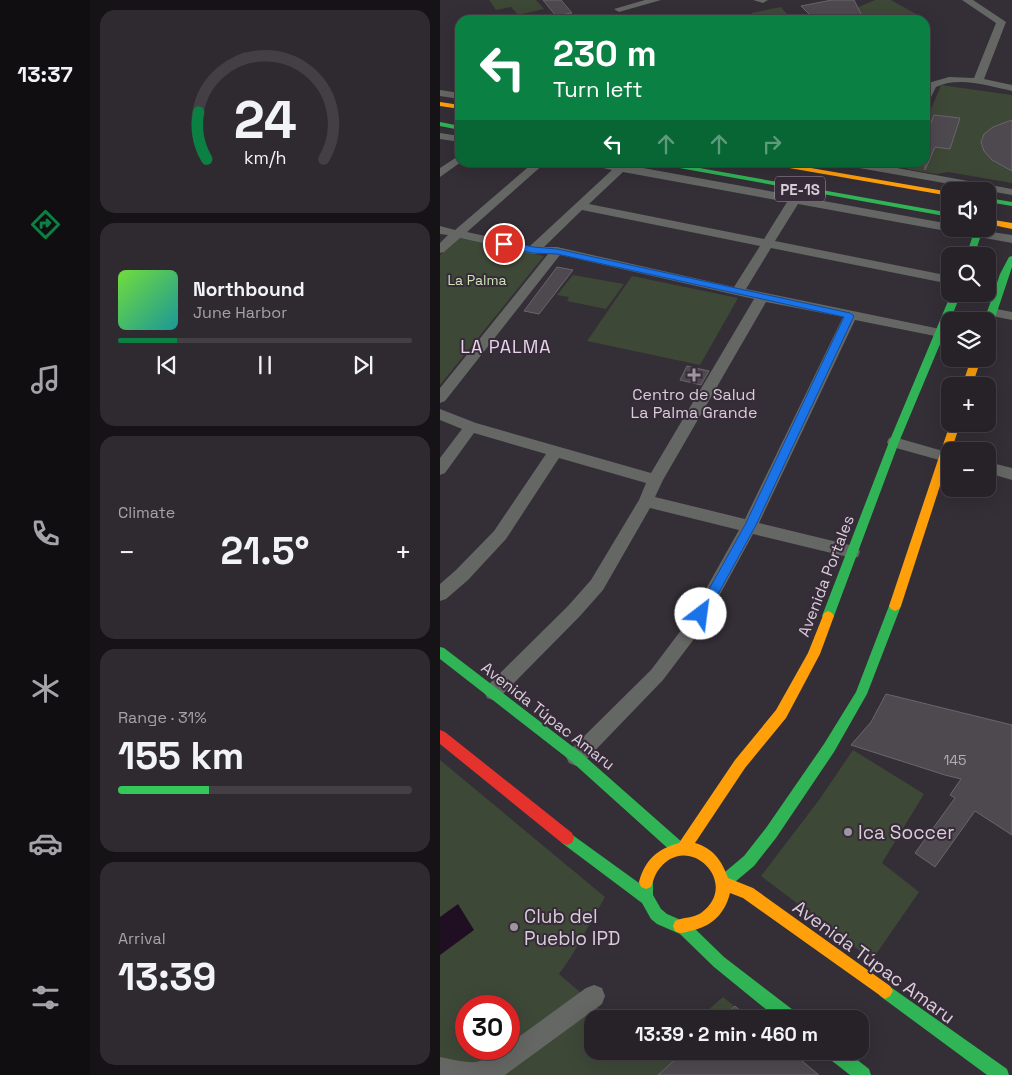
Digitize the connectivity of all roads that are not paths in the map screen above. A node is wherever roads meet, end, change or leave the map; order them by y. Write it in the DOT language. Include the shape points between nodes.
graph roads {
  1 [pos="656,0"];
  2 [pos="758,0"];
  3 [pos="764,0"];
  4 [pos="967,0"];
  5 [pos="619,9"];
  6 [pos="1012,20"];
  7 [pos="1001,22"];
  8 [pos="978,82"];
  9 [pos="1012,88"];
  10 [pos="930,89"];
  11 [pos="440,93"];
  12 [pos="455,95"];
  13 [pos="440,104"];
  14 [pos="455,106"];
  15 [pos="440,124"];
  16 [pos="455,127"];
  17 [pos="440,136"];
  18 [pos="455,138"];
  19 [pos="455,162"];
  20 [pos="534,167"];
  21 [pos="615,167"];
  22 [pos="678,167"];
  23 [pos="789,167"];
  24 [pos="893,167"];
  25 [pos="620,168"];
  26 [pos="440,174"];
  27 [pos="886,183"];
  28 [pos="941,192"];
  29 [pos="1012,192"];
  30 [pos="794,200"];
  31 [pos="996,201"];
  32 [pos="1012,204"];
  33 [pos="581,206"];
  34 [pos="941,213"];
  35 [pos="996,223"];
  36 [pos="1012,226"];
  37 [pos="941,227"];
  38 [pos="440,230"];
  39 [pos="458,234"];
  40 [pos="996,235"];
  41 [pos="1012,239"];
  42 [pos="768,244"];
  43 [pos="440,248"];
  44 [pos="533,250"];
  45 [pos="557,251"];
  46 [pos="1012,258"];
  47 [pos="1008,275"];
  48 [pos="941,278"];
  49 [pos="738,291"];
  50 [pos="762,297"];
  51 [pos="993,312"];
  52 [pos="850,316"];
  53 [pos="1012,316"];
  54 [pos="996,317"];
  55 [pos="941,333"];
  56 [pos="941,340"];
  57 [pos="440,398"];
  58 [pos="440,414"];
  59 [pos="472,428"];
  60 [pos="894,442"];
  61 [pos="556,451"];
  62 [pos="941,455"];
  63 [pos="440,470"];
  64 [pos="996,470"];
  65 [pos="941,474"];
  66 [pos="1012,474"];
  67 [pos="655,480"];
  68 [pos="646,501"];
  69 [pos="750,525"];
  70 [pos="852,552"];
  71 [pos="440,594"];
  72 [pos="440,652"];
  73 [pos="493,692"];
  74 [pos="440,736"];
  75 [pos="576,757"];
  76 [pos="681,848"];
  77 [pos="724,882"];
  78 [pos="647,898"];
  79 [pos="680,926"];
  80 [pos="594,996"];
  81 [pos="779,1010"];
  82 [pos="844,1060"];
  83 [pos="440,1069"];
  84 [pos="990,1071"];
  85 [pos="863,1075"];
  86 [pos="1001,1075"];
  1 -- 5 [label="street"];
  2 -- 3 [label="street"];
  4 -- 7 [label="street"];
  6 -- 7 [label="street"];
  7 -- 8 [label="street"];
  8 -- 9 [label="street"];
  8 -- 10 [label="street" via="945,80 936,82"];
  11 -- 12 [label="street"];
  13 -- 14 [label="main road"];
  15 -- 16 [label="main road"];
  17 -- 18 [label="street"];
  19 -- 26 [label="street"];
  20 -- 39 [label="street"];
  21 -- 25 [label="street"];
  22 -- 34 [label="main road, PE-1S"];
  23 -- 27 [label="main road, PE-1S"];
  24 -- 27 [label="street"];
  24 -- 29 [label="street"];
  25 -- 30 [label="street"];
  25 -- 33 [label="street"];
  27 -- 28 [label="main road, PE-1S"];
  30 -- 37 [label="street"];
  30 -- 42 [label="street"];
  31 -- 32 [label="main road"];
  33 -- 42 [label="street"];
  33 -- 44 [label="street"];
  35 -- 36 [label="main road"];
  38 -- 39 [label="street"];
  39 -- 43 [label="street"];
  39 -- 44 [label="street"];
  40 -- 41 [label="street"];
  42 -- 48 [label="street"];
  42 -- 49 [label="street"];
  44 -- 45 [label="street"];
  45 -- 49 [label="street"];
  45 -- 57 [label="street"];
  46 -- 47 [label="main road"];
  47 -- 51 [label="main road"];
  49 -- 50 [label="street"];
  50 -- 52 [label="street"];
  50 -- 67 [label="street"];
  52 -- 55 [label="street"];
  52 -- 69 [label="street"];
  53 -- 54 [label="street"];
  56 -- 60 [label="main road, Avenida Portales"];
  58 -- 59 [label="street"];
  59 -- 61 [label="street"];
  59 -- 63 [label="street"];
  60 -- 62 [label="street"];
  60 -- 70 [label="main road, Avenida Portales"];
  61 -- 67 [label="street"];
  61 -- 71 [label="street" via="500,535"];
  64 -- 66 [label="street"];
  65 -- 77 [label="main road" via="861,694 829,748 771,832 749,862"];
  67 -- 68 [label="street"];
  68 -- 69 [label="street"];
  68 -- 73 [label="street" via="597,585"];
  69 -- 70 [label="street"];
  69 -- 75 [label="street" via="685,638 656,675"];
  70 -- 76 [label="main road, Avenida Portales" via="814,654 781,714 740,764"];
  72 -- 73 [label="main road, Avenida Túpac Amaru"];
  73 -- 75 [label="main road, Avenida Túpac Amaru"];
  74 -- 78 [label="main road" via="586,854"];
  75 -- 76 [label="main road, Avenida Túpac Amaru"];
  76 -- 77 [label="main road" via="699,850 708,855 722,871"];
  76 -- 78 [label="main road" via="661,856 653,865 646,881"];
  77 -- 79 [label="main road" via="722,900 716,911 694,924"];
  77 -- 84 [label="main road, Avenida Túpac Amaru" via="760,901"];
  78 -- 79 [label="main road" via="659,917"];
  79 -- 81 [label="main road"];
  80 -- 83 [label="street" via="495,1068 475,1074"];
  82 -- 85 [label="main road"];
  84 -- 86 [label="main road, Avenida Túpac Amaru"];
}
